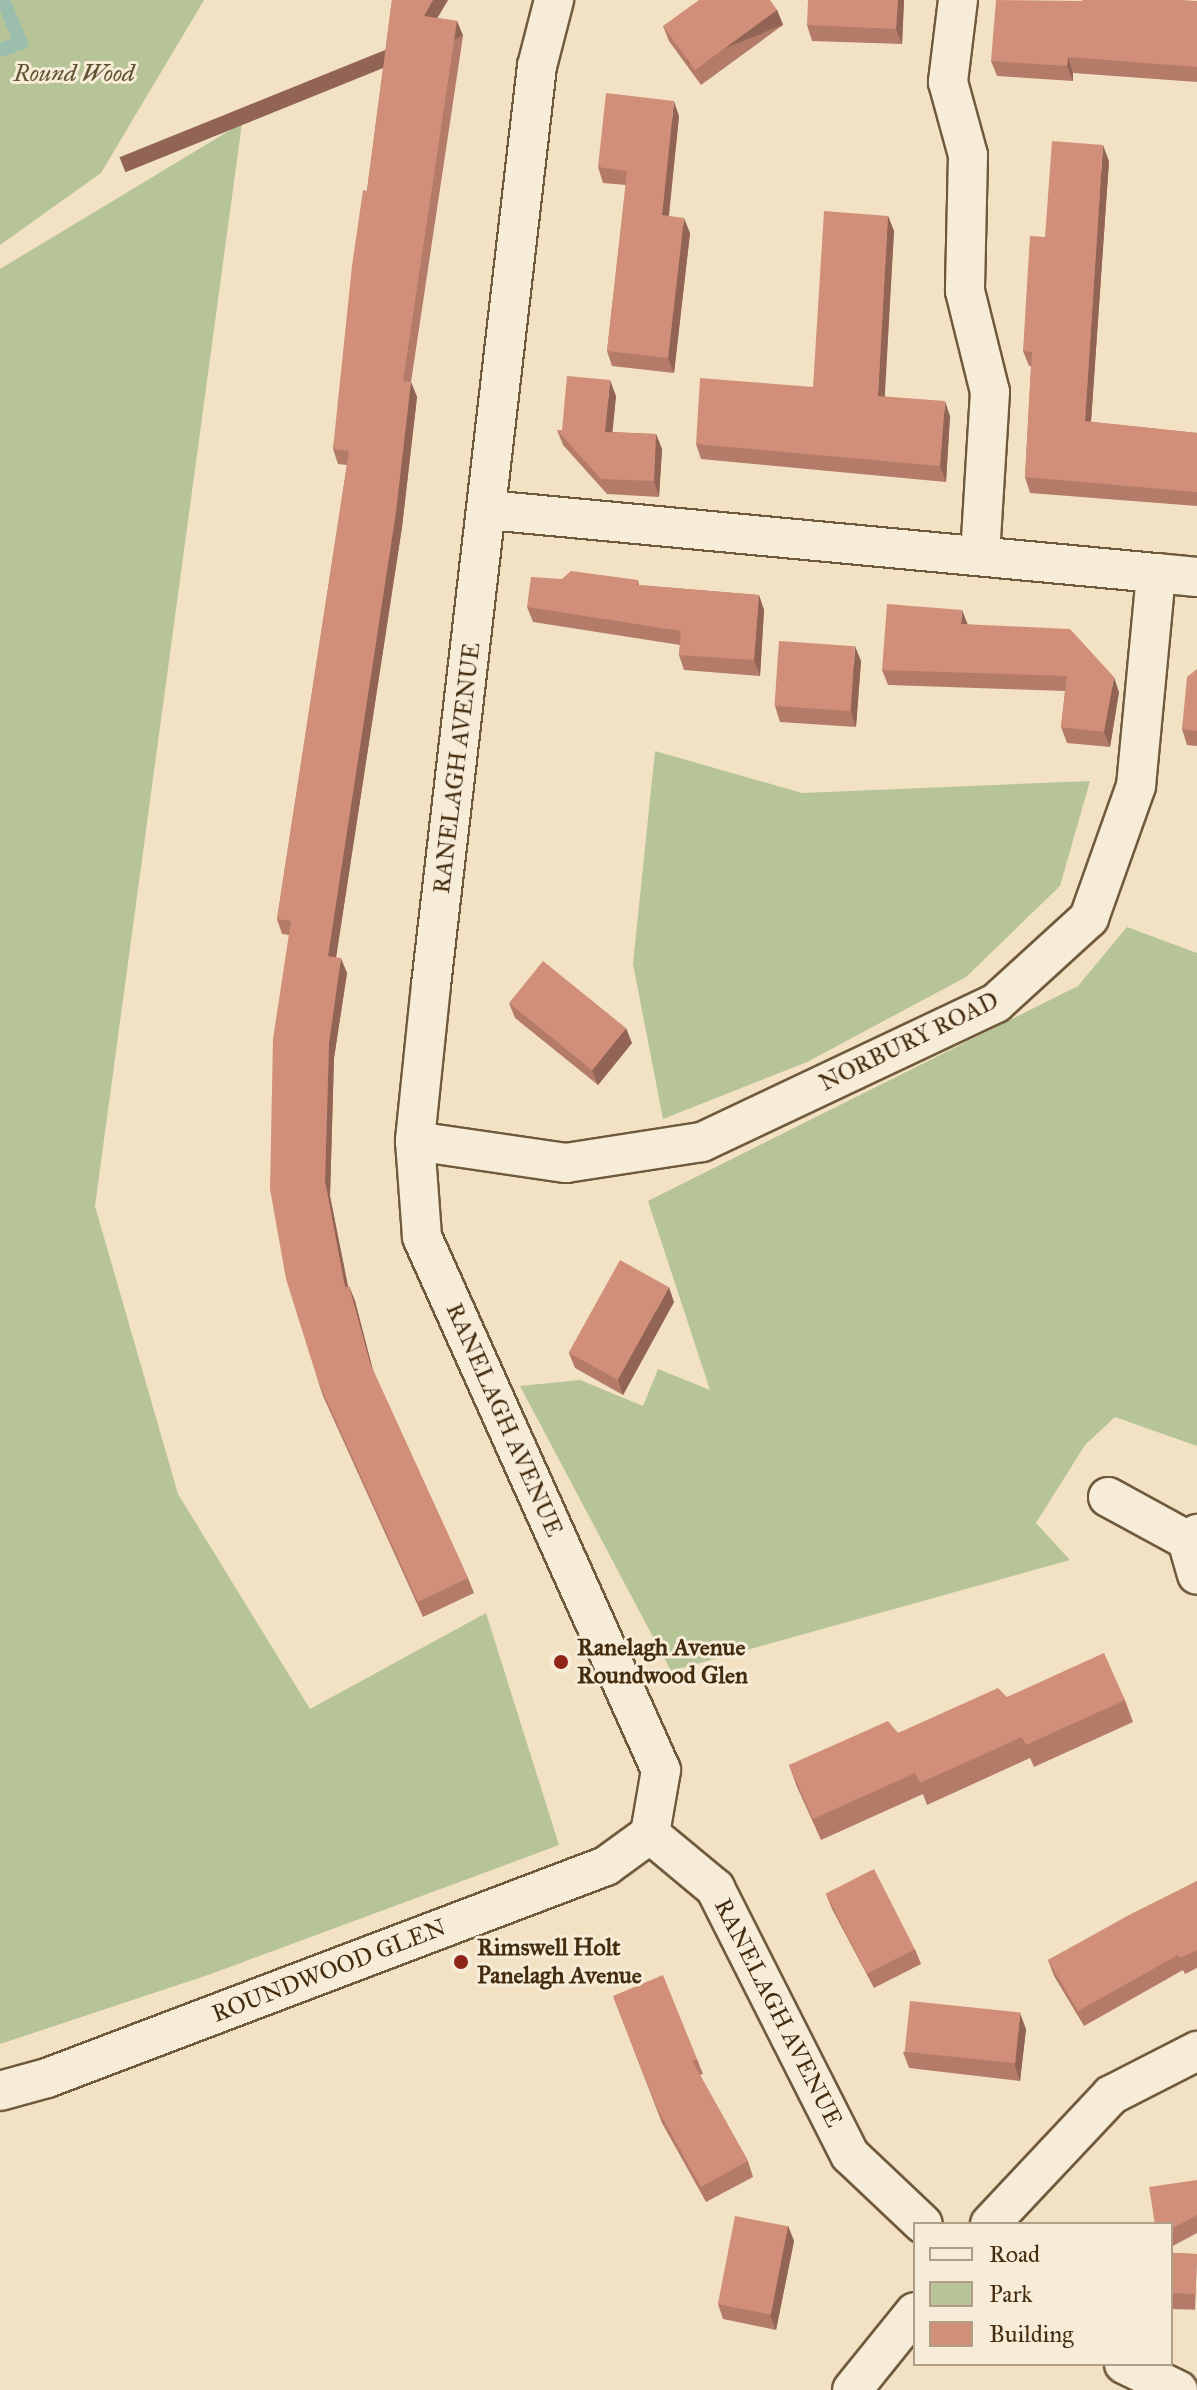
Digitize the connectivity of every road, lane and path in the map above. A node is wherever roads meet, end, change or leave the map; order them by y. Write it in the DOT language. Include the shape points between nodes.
graph roads {
  1 [pos="554,0"];
  2 [pos="958,0"];
  3 [pos="488,510"];
  4 [pos="980,556"];
  5 [pos="1156,573"];
  6 [pos="1197,577"];
  7 [pos="415,1141"];
  8 [pos="1108,1497"];
  9 [pos="1192,1537"];
  10 [pos="1197,1575"];
  11 [pos="650,1834"];
  12 [pos="1197,2051"];
  13 [pos="0,2091"];
  14 [pos="921,2222"];
  15 [pos="992,2222"];
  16 [pos="913,2314"];
  17 [pos="1128,2366"];
  18 [pos="852,2390"];
  19 [pos="1178,2390"];
  1 -- 3 [label="street, RANELAGH AVENUE" via="537,66"];
  2 -- 4 [label="street" via="948,82 968,155 965,291 990,392"];
  3 -- 4 [label="street"];
  3 -- 7 [label="street, RANELAGH AVENUE"];
  4 -- 5 [label="street"];
  5 -- 6 [label="street"];
  5 -- 7 [label="street, NORBURY ROAD" via="1136,786 1089,918 996,1003 702,1142 566,1163"];
  7 -- 11 [label="street, RANELAGH AVENUE" via="422,1237 661,1770"];
  8 -- 9 [label="street"];
  9 -- 10 [label="street"];
  11 -- 13 [label="street, ROUNDWOOD GLEN" via="606,1866 62,2073"];
  11 -- 14 [label="street, RANELAGH AVENUE" via="715,1888 850,2155"];
  12 -- 15 [label="street" via="1111,2095"];
  16 -- 18 [label="street"];
  17 -- 19 [label="street"];
}
